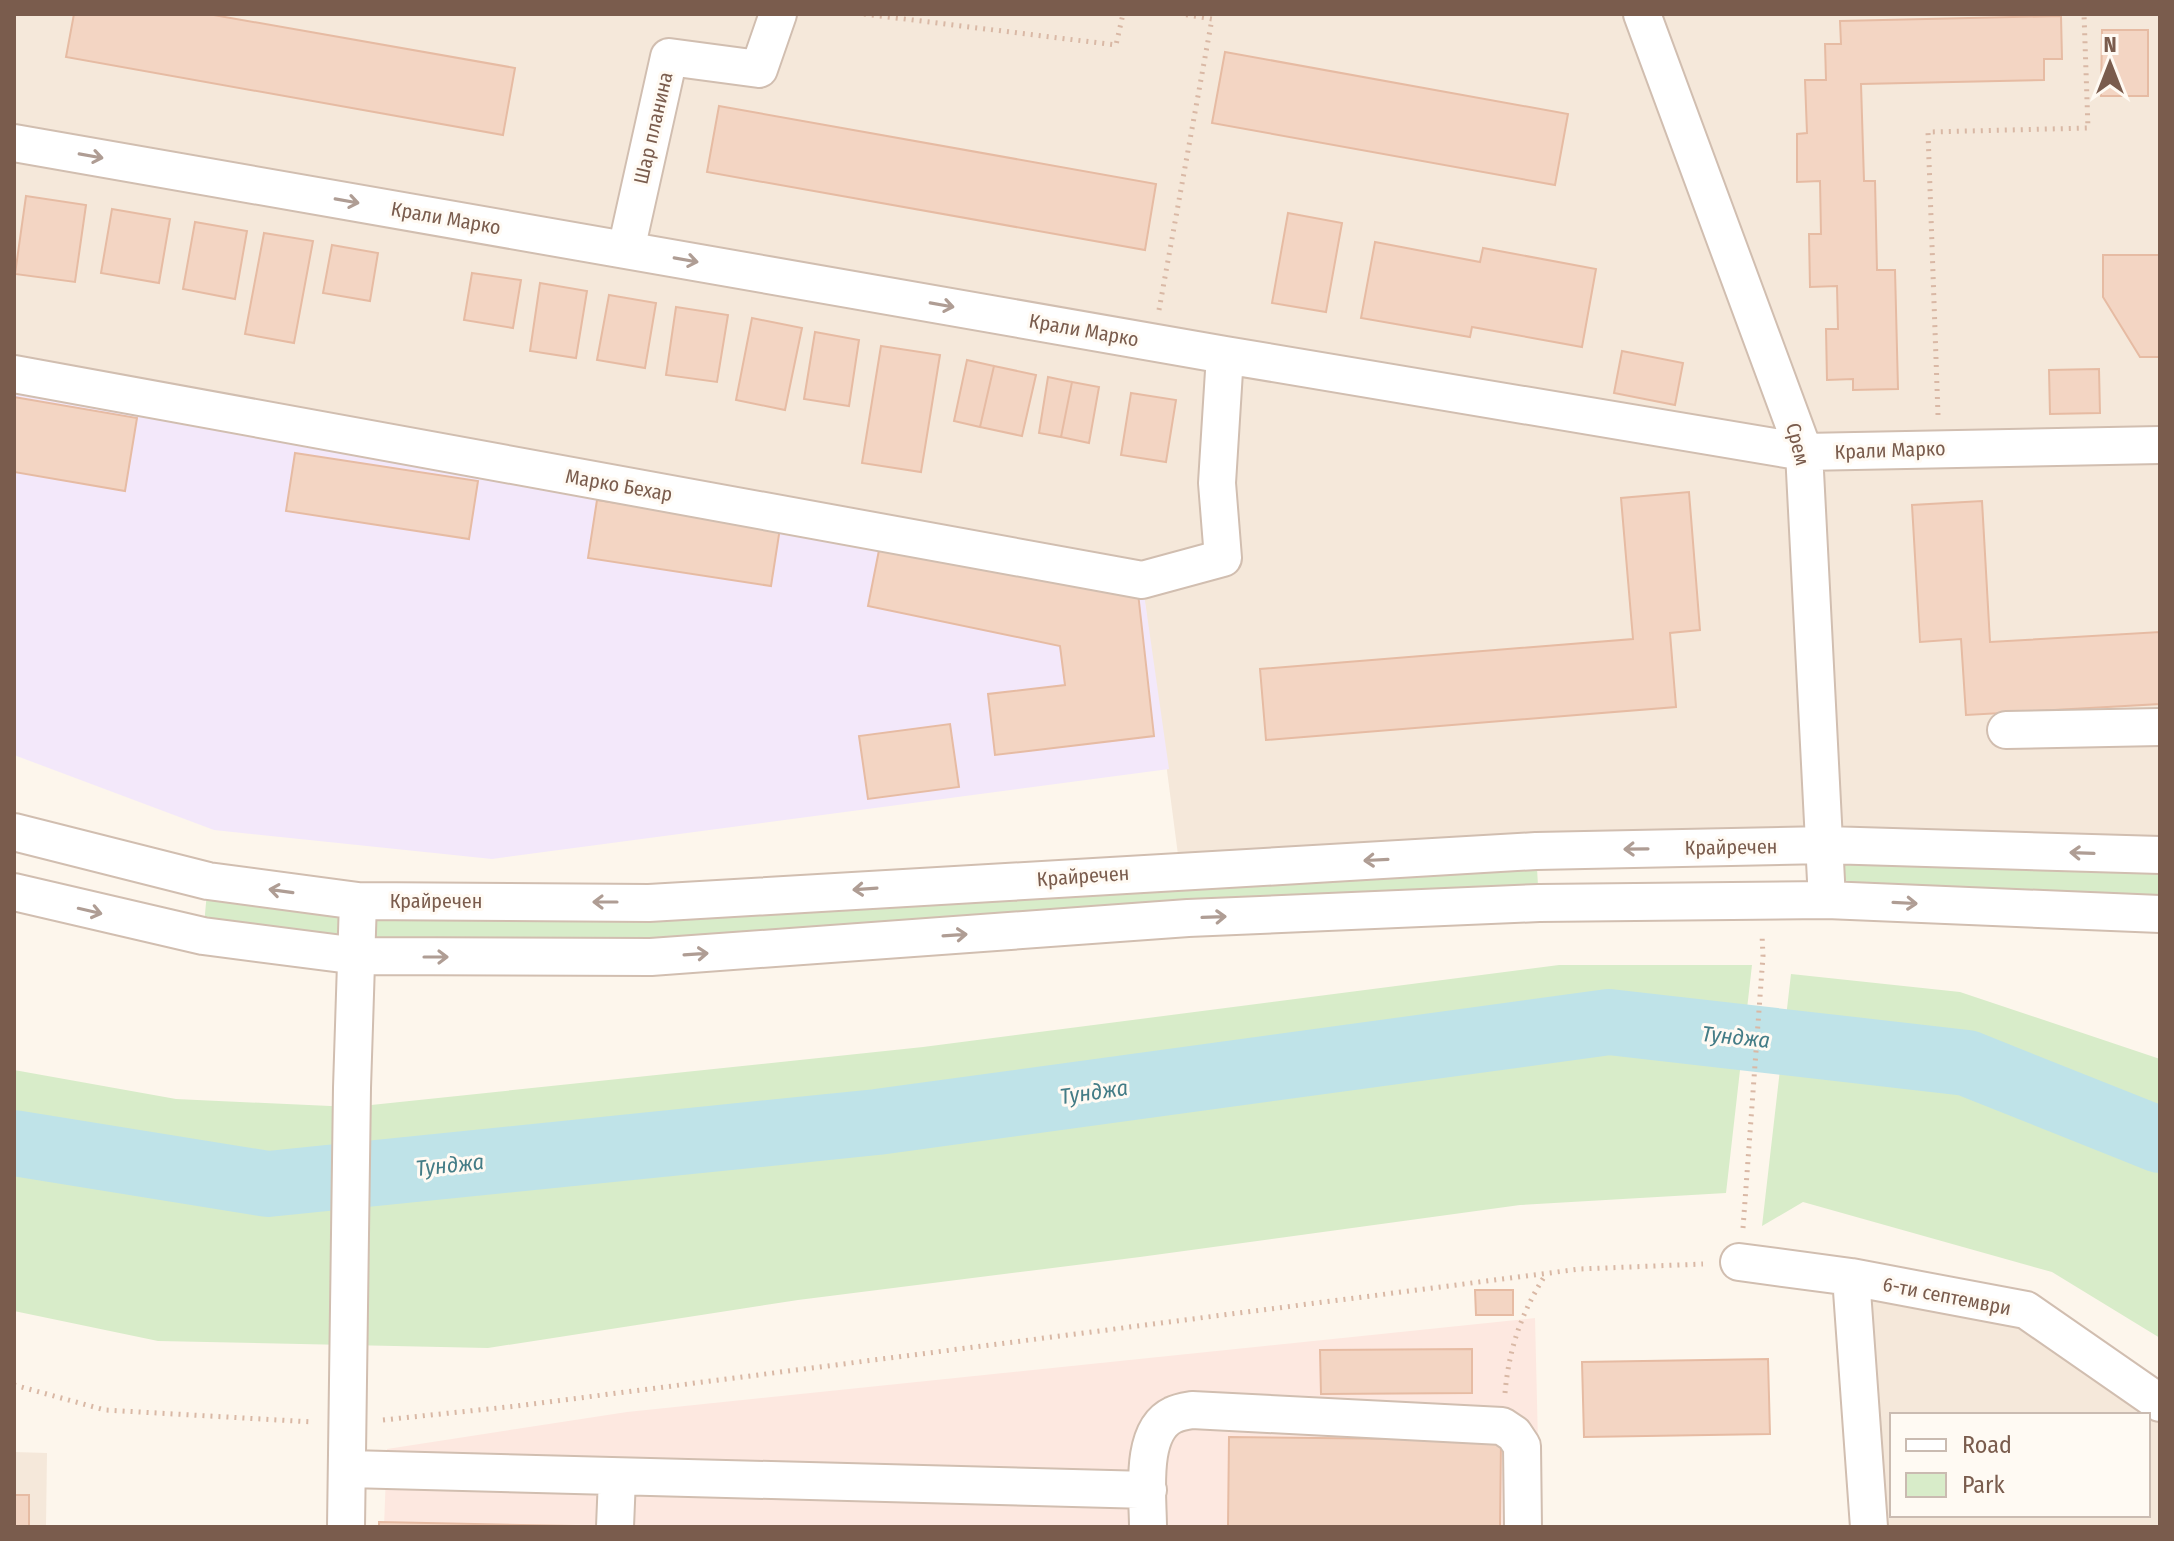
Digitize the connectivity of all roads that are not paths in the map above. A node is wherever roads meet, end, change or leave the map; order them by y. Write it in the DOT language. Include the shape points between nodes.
graph roads {
  1 [pos="778,14"];
  2 [pos="1642,14"];
  3 [pos="14,143"];
  4 [pos="626,250"];
  5 [pos="1225,355"];
  6 [pos="14,374"];
  7 [pos="2160,445"];
  8 [pos="1804,452"];
  9 [pos="2160,727"];
  10 [pos="2006,730"];
  11 [pos="14,832"];
  12 [pos="1826,845"];
  13 [pos="2160,855"];
  14 [pos="14,892"];
  15 [pos="1827,900"];
  16 [pos="358,901"];
  17 [pos="2160,914"];
  18 [pos="358,956"];
  19 [pos="1741,1250"];
  20 [pos="1851,1277"];
  21 [pos="2160,1403"];
  22 [pos="349,1469"];
  23 [pos="617,1478"];
  24 [pos="1148,1490"];
  25 [pos="346,1527"];
  26 [pos="615,1527"];
  27 [pos="1148,1527"];
  28 [pos="1523,1527"];
  29 [pos="1869,1527"];
  1 -- 4 [label="street, Шар планина" via="759,69 669,57"];
  2 -- 8 [label="street, Срем"];
  3 -- 4 [label="street, Крали Марко, one-way"];
  4 -- 5 [label="street, Крали Марко, one-way"];
  5 -- 6 [label="street, Марко Бехар" via="1217,483 1223,558 1142,580"];
  5 -- 8 [label="street, Крали Марко"];
  7 -- 8 [label="street, Крали Марко"];
  8 -- 12 [label="street, Срем"];
  9 -- 10 [label="street"];
  16 -- 11 [label="street, Крайречен, one-way" via="208,881"];
  13 -- 12 [label="street, Крайречен, one-way"];
  12 -- 15 [label="street, Срем"];
  12 -- 16 [label="street, Крайречен, one-way" via="1536,851 649,903"];
  14 -- 18 [label="street, one-way" via="203,936"];
  15 -- 17 [label="street, one-way"];
  18 -- 15 [label="street, one-way" via="651,957 1204,917 1539,903"];
  16 -- 18 [label="street"];
  18 -- 22 [label="street"];
  19 -- 20 [label="street, 6-ти септември"];
  20 -- 21 [label="street, 6-ти септември" via="2026,1310"];
  20 -- 29 [label="street, 6-ти септември"];
  22 -- 23 [label="street"];
  22 -- 25 [label="street"];
  23 -- 24 [label="street"];
  23 -- 26 [label="street"];
  24 -- 27 [label="street"];
  24 -- 28 [label="street" via="1148,1452 1159,1426 1172,1415 1192,1410 1502,1426 1522,1446"];
}
